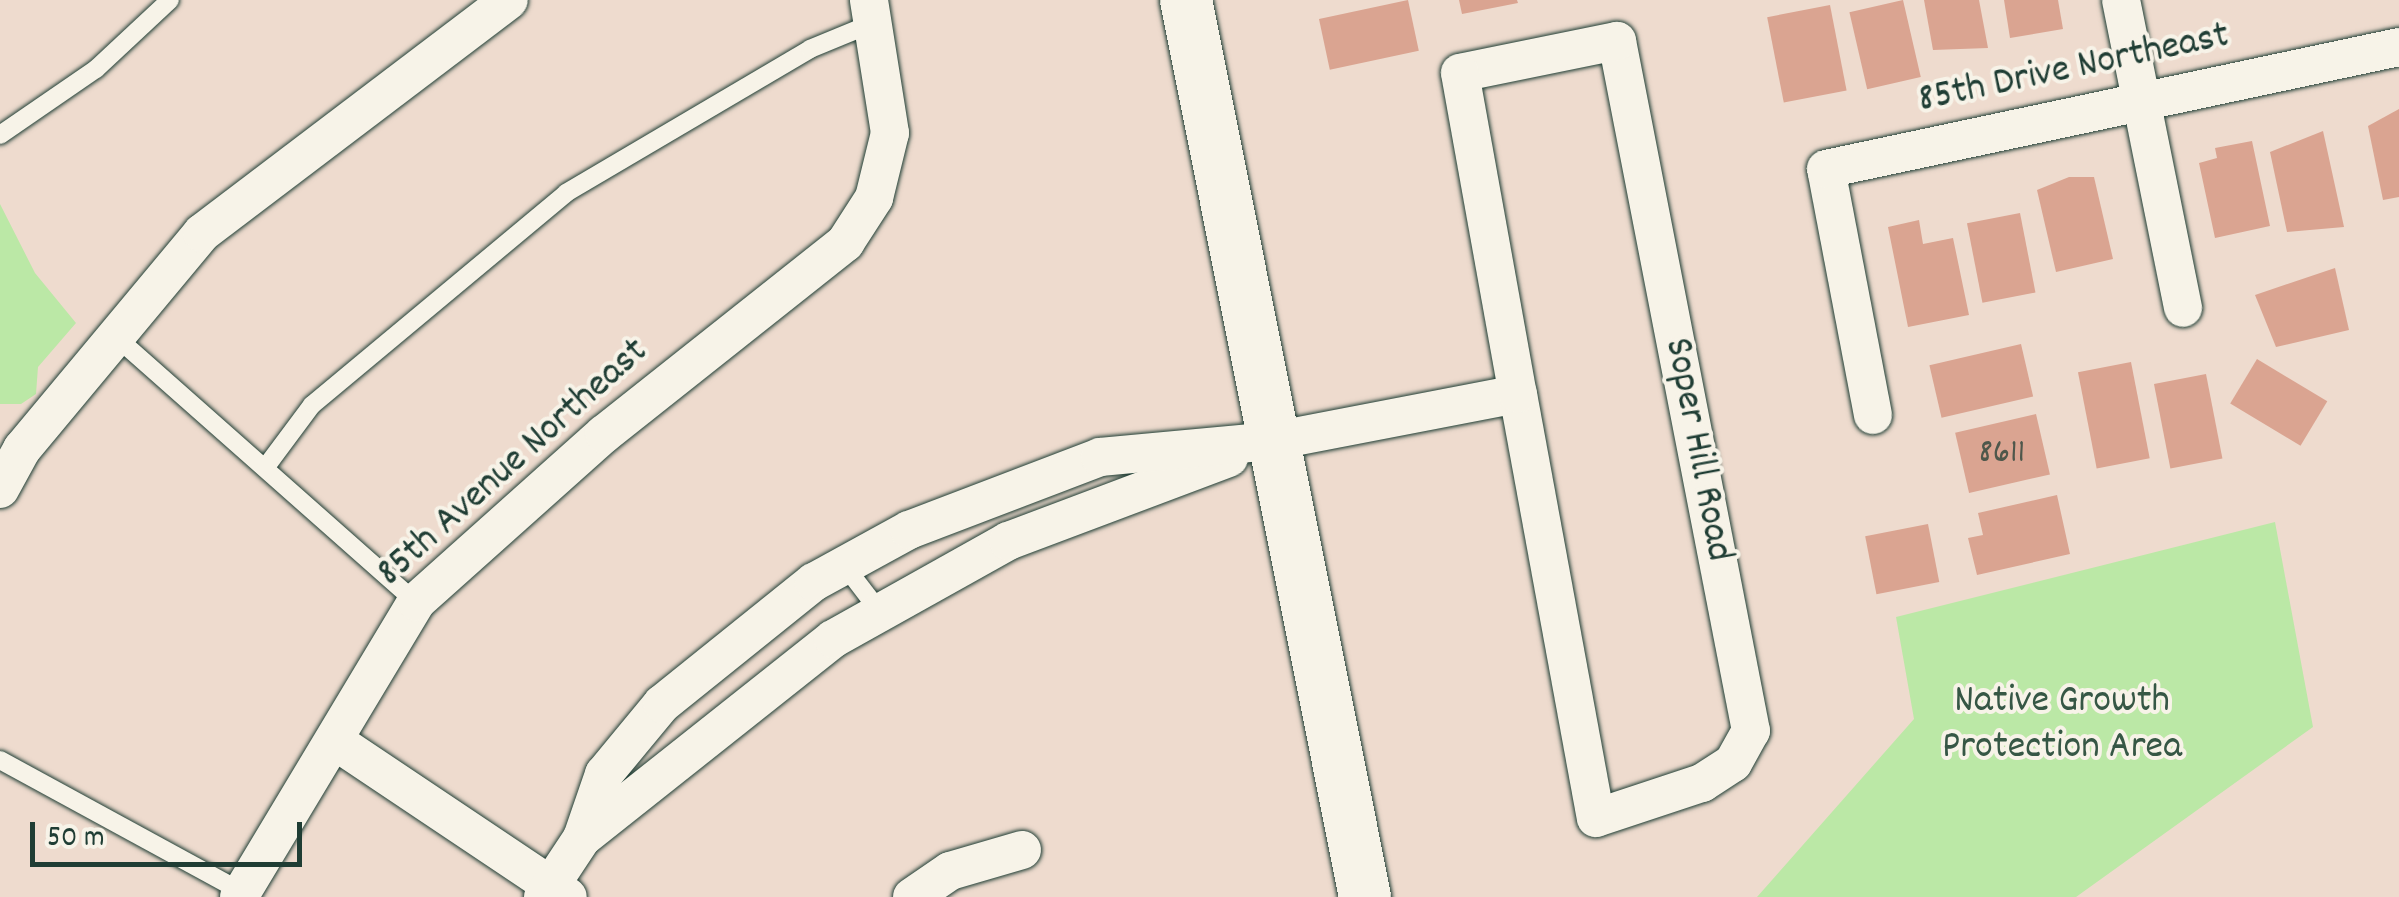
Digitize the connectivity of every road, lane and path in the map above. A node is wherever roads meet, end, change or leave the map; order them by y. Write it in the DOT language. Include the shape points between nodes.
graph roads {
  1 [pos="170,0"];
  2 [pos="508,0"];
  3 [pos="1186,0"];
  4 [pos="2121,0"];
  5 [pos="872,12"];
  6 [pos="2399,46"];
  7 [pos="2141,102"];
  8 [pos="0,136"];
  9 [pos="2182,308"];
  10 [pos="115,336"];
  11 [pos="1518,394"];
  12 [pos="1874,415"];
  13 [pos="1273,441"];
  14 [pos="11,444"];
  15 [pos="268,464"];
  16 [pos="0,489"];
  17 [pos="844,566"];
  18 [pos="416,602"];
  19 [pos="880,612"];
  20 [pos="335,741"];
  21 [pos="0,760"];
  22 [pos="582,838"];
  23 [pos="1022,850"];
  24 [pos="241,894"];
  25 [pos="554,894"];
  26 [pos="912,897"];
  27 [pos="1365,897"];
  1 -- 8 [label="lane" via="96,69"];
  2 -- 10 [label="street" via="202,234"];
  3 -- 13 [label="street"];
  4 -- 7 [label="street"];
  5 -- 15 [label="lane" via="566,194 312,405"];
  5 -- 18 [label="street, 85th Avenue Northeast" via="890,134 874,198 818,267 604,434"];
  6 -- 7 [label="street, 85th Drive Northeast"];
  7 -- 9 [label="street"];
  7 -- 12 [label="street, 85th Drive Northeast" via="1826,169"];
  10 -- 14 [label="street"];
  10 -- 15 [label="lane"];
  11 -- 11 [label="street, Soper Hill Road" via="1593,799 1596,818 1702,783 1733,762 1751,731 1617,41 1460,72"];
  11 -- 13 [label="street"];
  13 -- 17 [label="street" via="1100,457 910,530"];
  13 -- 19 [label="street" via="1008,540"];
  13 -- 27 [label="street"];
  14 -- 16 [label="street"];
  15 -- 18 [label="lane"];
  17 -- 19 [label="lane"];
  17 -- 22 [label="street" via="736,638 662,704 604,774"];
  18 -- 20 [label="street, 85th Avenue Northeast" via="350,698"];
  19 -- 22 [label="street" via="737,709"];
  20 -- 24 [label="street, 85th Avenue Northeast"];
  20 -- 25 [label="street"];
  21 -- 24 [label="lane"];
  22 -- 25 [label="street"];
  23 -- 26 [label="street" via="950,871"];
}
